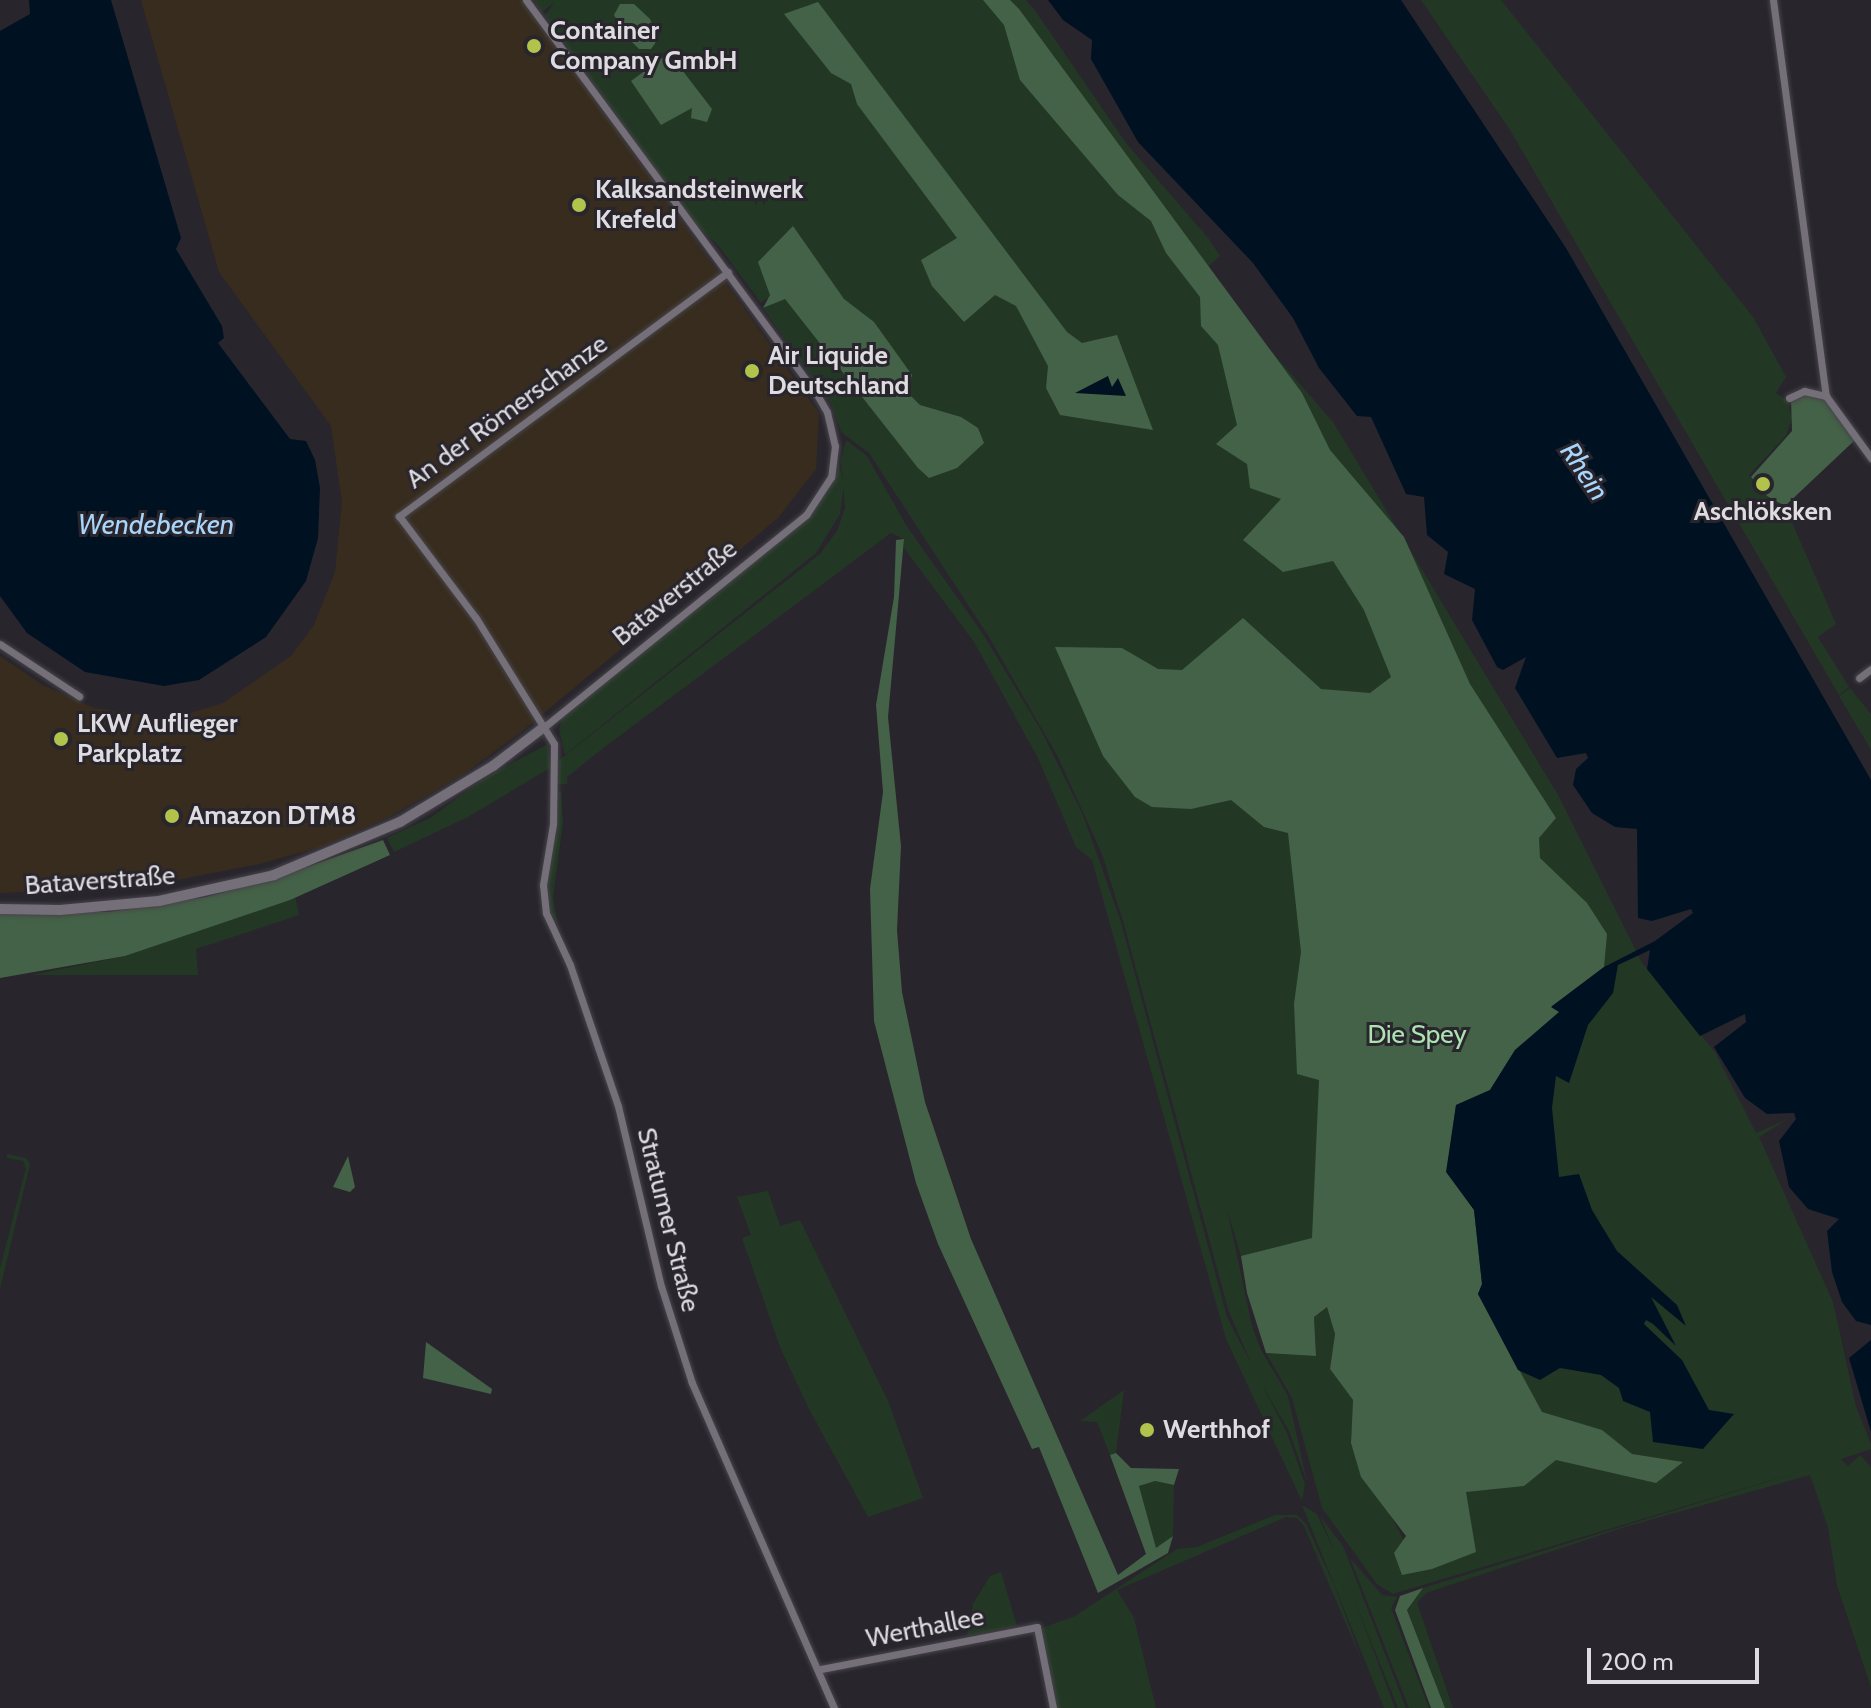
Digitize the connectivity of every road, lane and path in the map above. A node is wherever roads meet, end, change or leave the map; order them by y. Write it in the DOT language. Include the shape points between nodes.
graph roads {
  1 [pos="526,0"];
  2 [pos="1773,0"];
  3 [pos="728,272"];
  4 [pos="1826,396"];
  5 [pos="1789,398"];
  6 [pos="1871,458"];
  7 [pos="0,644"];
  8 [pos="1871,669"];
  9 [pos="1859,678"];
  10 [pos="79,696"];
  11 [pos="544,727"];
  12 [pos="0,909"];
  13 [pos="821,1669"];
  14 [pos="834,1708"];
  15 [pos="1053,1708"];
  1 -- 3 [label="street, Bataverstraße"];
  2 -- 4 [label="street"];
  3 -- 11 [label="street, Bataverstraße" via="827,412 835,446 831,477 806,515"];
  3 -- 11 [label="street, An der Römerschanze" via="399,516 476,618"];
  4 -- 5 [label="street" via="1804,391"];
  4 -- 6 [label="street"];
  7 -- 10 [label="street"];
  8 -- 9 [label="street"];
  11 -- 12 [label="street, Bataverstraße" via="493,766 400,822 274,875 159,901 60,910"];
  11 -- 13 [label="street, Stratumer Straße" via="556,751 551,844 543,885 546,913 570,965 618,1106 661,1286 692,1383 765,1556"];
  13 -- 14 [label="street, Stratumer Straße"];
  13 -- 15 [label="street, Werthallee" via="1037,1627"];
}
